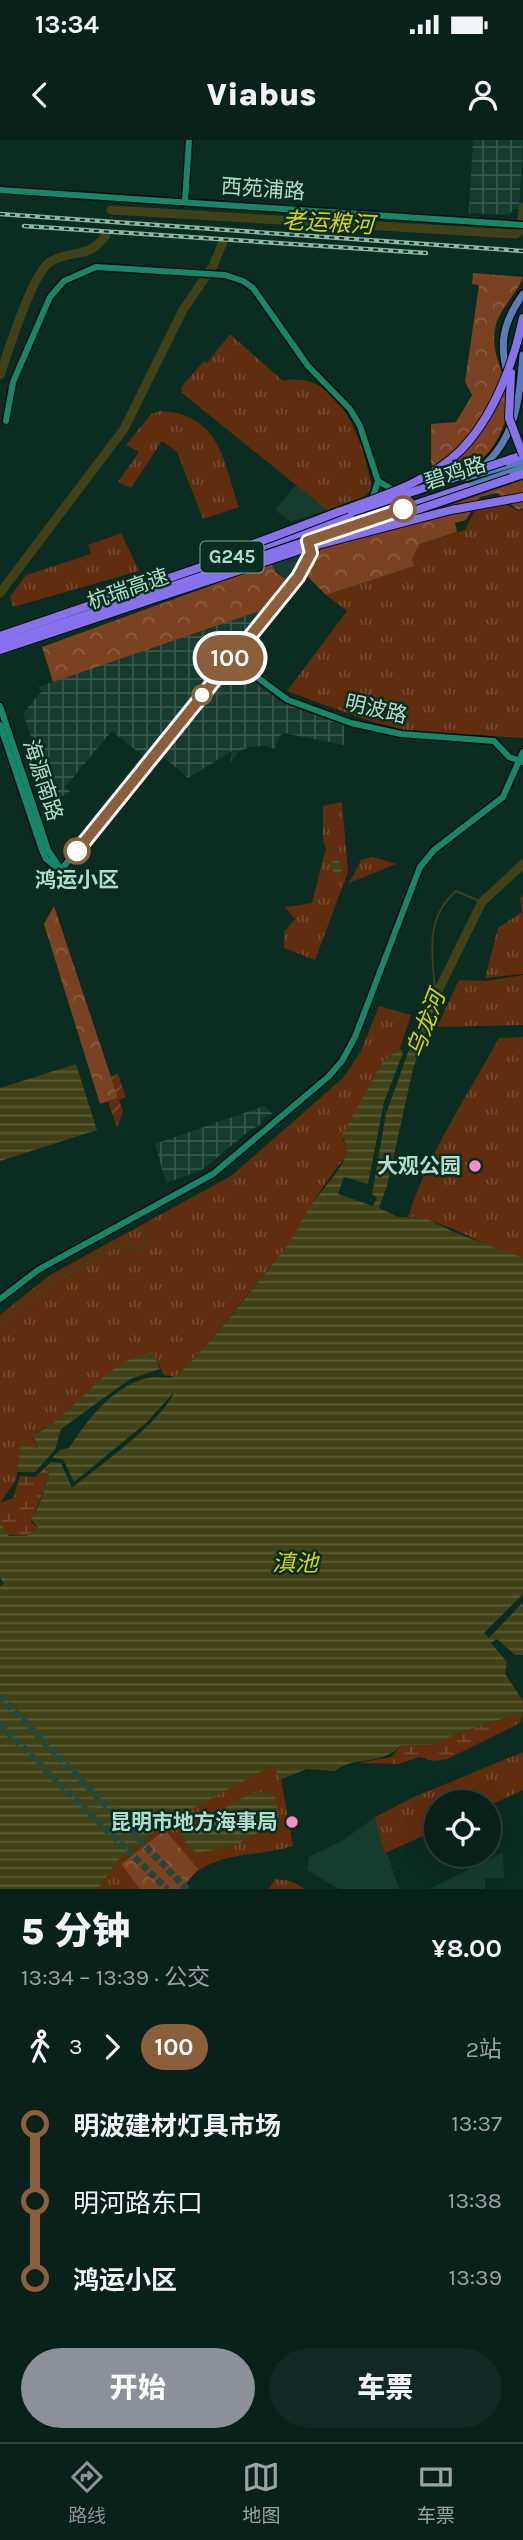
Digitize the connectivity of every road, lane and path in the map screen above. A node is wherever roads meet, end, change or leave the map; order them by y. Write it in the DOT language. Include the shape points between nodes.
graph roads {
  1 [pos="189,140"];
  2 [pos="0,190"];
  3 [pos="185,201"];
  4 [pos="520,225"];
  5 [pos="523,294"];
  6 [pos="523,318"];
  7 [pos="517,343"];
  8 [pos="523,355"];
  9 [pos="2,422"];
  10 [pos="512,425"];
  11 [pos="523,455"];
  12 [pos="523,461"];
  13 [pos="523,468"];
  14 [pos="523,474"];
  15 [pos="378,481"];
  16 [pos="466,482"];
  17 [pos="408,497"];
  18 [pos="523,497"];
  19 [pos="367,510"];
  20 [pos="307,544"];
  21 [pos="204,562"];
  22 [pos="0,631"];
  23 [pos="0,636"];
  24 [pos="0,645"];
  25 [pos="0,650"];
  26 [pos="230,658"];
  27 [pos="0,706"];
  28 [pos="0,725"];
  29 [pos="523,752"];
  30 [pos="521,761"];
  31 [pos="61,870"];
  32 [pos="0,1299"];
  1 -- 3 [label="street"];
  2 -- 3 [label="street, 西苑浦路"];
  3 -- 4 [label="street, 西苑浦路"];
  5 -- 10 [label="main road" via="505,324 502,342 513,397"];
  6 -- 7 [label="highway"];
  7 -- 11 [label="highway, bridge" via="509,411"];
  7 -- 21 [label="highway, bridge" via="480,426 438,469 406,486"];
  8 -- 10 [label="main road"];
  9 -- 15 [label="street" via="13,382 50,297 64,281 96,267 215,274 253,288 308,366 350,409"];
  10 -- 16 [label="main road" via="493,456"];
  11 -- 21 [label="highway, bridge"];
  12 -- 16 [label="main road, 碧鸡路 / G245"];
  13 -- 16 [label="main road, 碧鸡路 / G245"];
  14 -- 20 [label="highway, bridge"];
  15 -- 17 [label="street"];
  15 -- 19 [label="street"];
  16 -- 17 [label="highway, 碧鸡路 / G245"];
  16 -- 20 [label="highway, 碧鸡路 / G245"];
  17 -- 19 [label="highway, 碧鸡路 / G245"];
  18 -- 20 [label="highway, bridge"];
  19 -- 23 [label="highway, 碧鸡路 / G245"];
  20 -- 24 [label="highway, 碧鸡路 / G245"];
  20 -- 25 [label="highway, 杭瑞高速"];
  20 -- 26 [label="street" via="311,553 298,577"];
  21 -- 22 [label="highway, 杭瑞高速"];
  26 -- 30 [label="street, 明波路" via="299,706 377,731 494,741 509,757"];
  26 -- 31 [label="street"];
  27 -- 31 [label="street, 海源南路" via="48,850"];
  28 -- 31 [label="street, 海源南路" via="42,850"];
  29 -- 30 [label="street"];
  30 -- 32 [label="street" via="497,804 434,850 420,867 355,1037 328,1077 213,1174 38,1270"];
}
